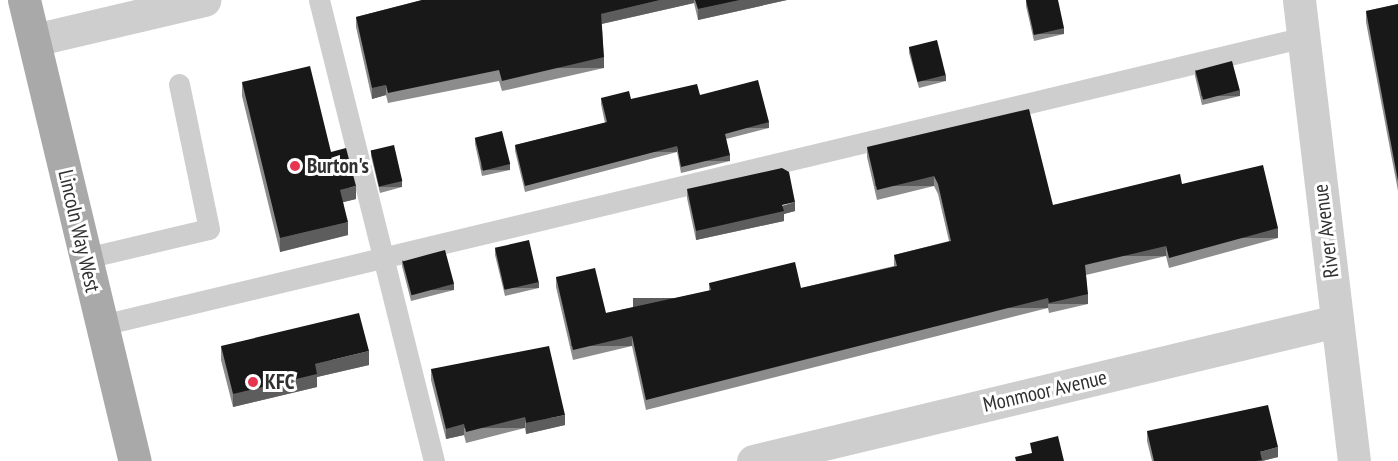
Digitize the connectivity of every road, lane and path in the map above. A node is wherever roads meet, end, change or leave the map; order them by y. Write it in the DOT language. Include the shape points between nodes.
graph roads {
  1 [pos="24,0"];
  2 [pos="204,0"];
  3 [pos="319,0"];
  4 [pos="1299,0"];
  5 [pos="1304,38"];
  6 [pos="34,40"];
  7 [pos="179,84"];
  8 [pos="383,254"];
  9 [pos="86,258"];
  10 [pos="1336,321"];
  11 [pos="102,325"];
  12 [pos="135,461"];
  13 [pos="434,461"];
  14 [pos="753,461"];
  15 [pos="1354,461"];
  1 -- 6 [label="main road, Lincoln Way West"];
  2 -- 6 [label="street"];
  3 -- 8 [label="lane"];
  4 -- 5 [label="street, River Avenue"];
  5 -- 8 [label="lane"];
  5 -- 10 [label="street, River Avenue"];
  6 -- 9 [label="main road, Lincoln Way West"];
  7 -- 9 [label="lane" via="209,229"];
  8 -- 11 [label="lane"];
  8 -- 13 [label="lane"];
  9 -- 11 [label="main road, Lincoln Way West"];
  10 -- 14 [label="street, Monmoor Avenue"];
  10 -- 15 [label="street, River Avenue"];
  11 -- 12 [label="main road, Lincoln Way West"];
}
